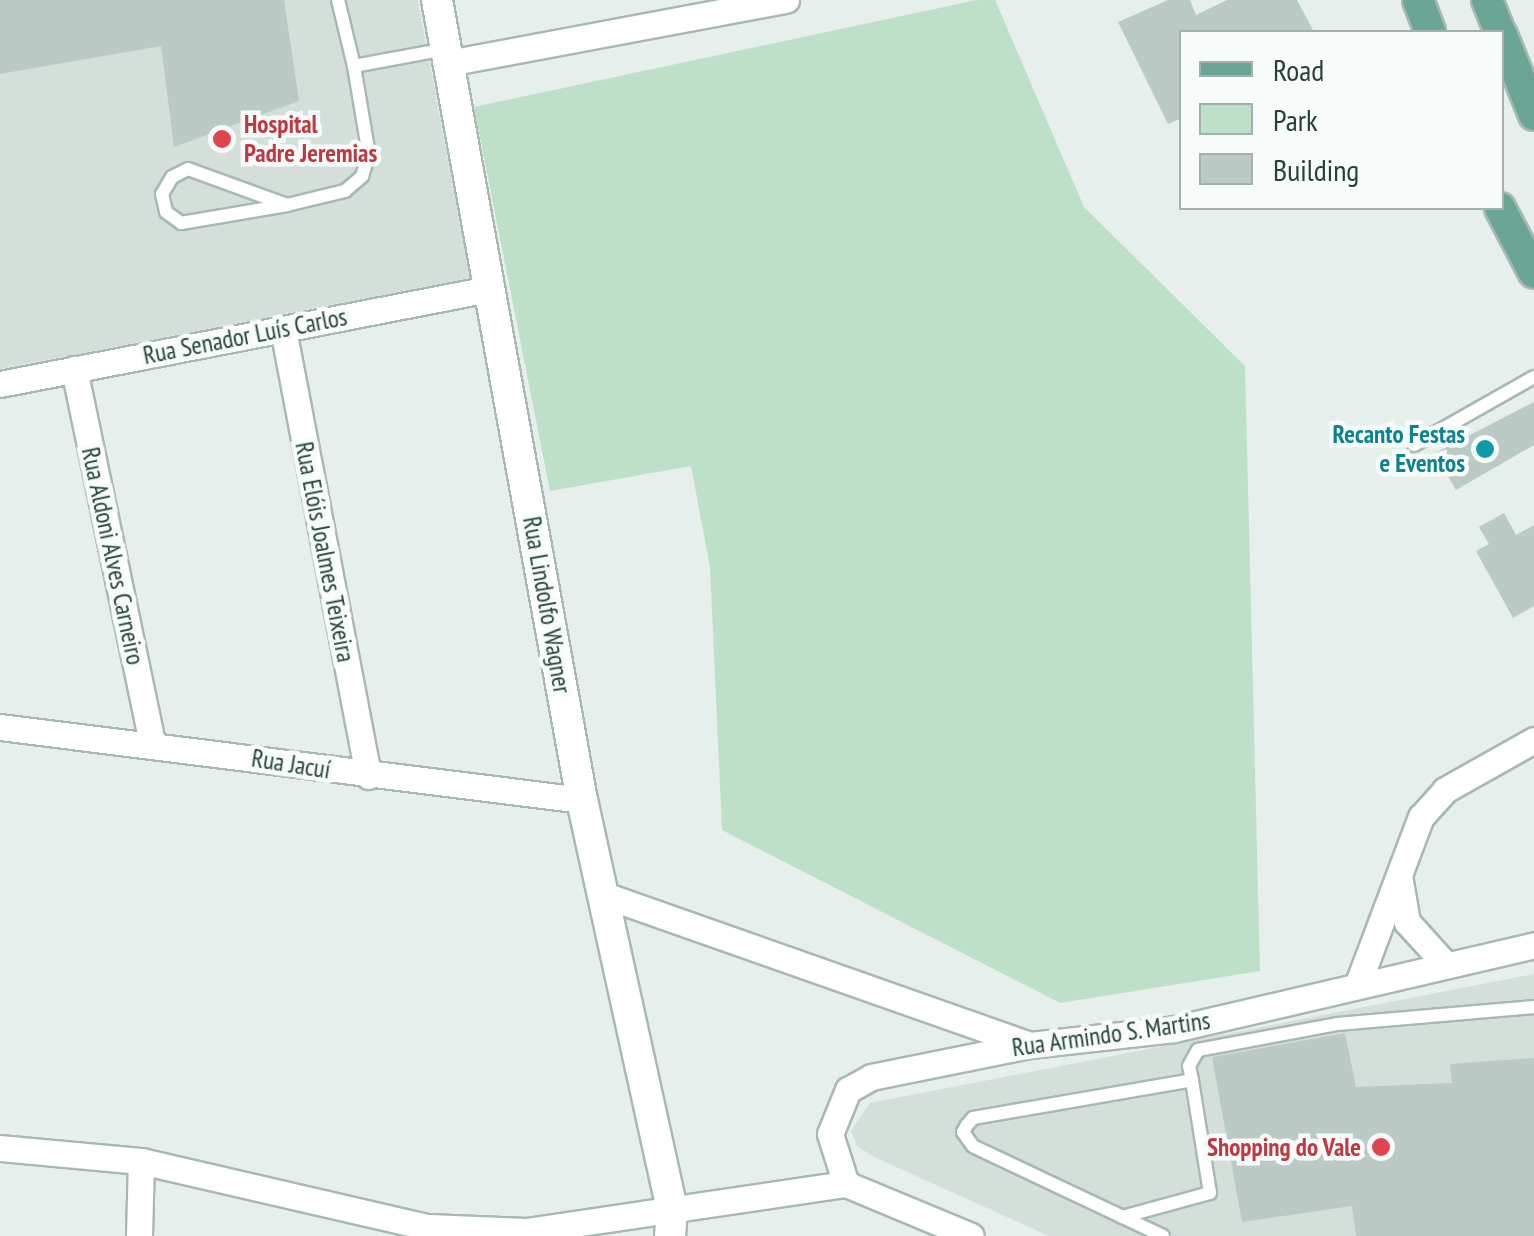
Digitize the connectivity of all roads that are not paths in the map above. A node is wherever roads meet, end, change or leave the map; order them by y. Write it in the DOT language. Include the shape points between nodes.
graph roads {
  1 [pos="338,0"];
  2 [pos="437,0"];
  3 [pos="786,0"];
  4 [pos="1418,0"];
  5 [pos="1487,0"];
  6 [pos="1429,30"];
  7 [pos="1499,30"];
  8 [pos="1504,41"];
  9 [pos="447,56"];
  10 [pos="354,66"];
  11 [pos="1534,115"];
  12 [pos="287,205"];
  13 [pos="1501,210"];
  14 [pos="1534,273"];
  15 [pos="490,289"];
  16 [pos="283,329"];
  17 [pos="74,369"];
  18 [pos="1534,377"];
  19 [pos="0,384"];
  20 [pos="1414,445"];
  21 [pos="0,727"];
  22 [pos="1534,740"];
  23 [pos="152,743"];
  24 [pos="368,776"];
  25 [pos="582,800"];
  26 [pos="1400,860"];
  27 [pos="604,895"];
  28 [pos="1534,944"];
  29 [pos="1446,965"];
  30 [pos="1357,986"];
  31 [pos="1534,1007"];
  32 [pos="1030,1045"];
  33 [pos="1192,1080"];
  34 [pos="0,1148"];
  35 [pos="141,1161"];
  36 [pos="846,1184"];
  37 [pos="1122,1217"];
  38 [pos="671,1222"];
  39 [pos="138,1236"];
  40 [pos="971,1236"];
  41 [pos="1163,1236"];
  1 -- 10 [label="lane"];
  2 -- 9 [label="street, Rua Lindolfo Wagner"];
  3 -- 9 [label="street"];
  4 -- 6 [label="main road"];
  5 -- 7 [label="main road"];
  8 -- 11 [label="main road"];
  9 -- 10 [label="lane"];
  9 -- 15 [label="street, Rua Lindolfo Wagner"];
  10 -- 12 [label="lane" via="369,156 362,176 346,191"];
  12 -- 12 [label="lane" via="181,223 166,212 162,194 172,177 188,169"];
  13 -- 14 [label="main road"];
  15 -- 16 [label="street, Rua Senador Luís Carlos"];
  15 -- 25 [label="street, Rua Lindolfo Wagner"];
  16 -- 17 [label="street, Rua Senador Luís Carlos"];
  16 -- 24 [label="street, Rua Elóis Joalmes Teixeira"];
  17 -- 19 [label="street, Rua Senador Luís Carlos"];
  17 -- 23 [label="street, Rua Aldoni Alves Carneiro"];
  18 -- 20 [label="lane"];
  21 -- 23 [label="street, Rua Jacuí"];
  22 -- 26 [label="street" via="1445,790 1420,817"];
  23 -- 24 [label="street, Rua Jacuí"];
  24 -- 25 [label="street, Rua Jacuí"];
  25 -- 27 [label="street, Rua Lindolfo Wagner"];
  26 -- 29 [label="street" via="1398,898 1406,922"];
  26 -- 30 [label="street"];
  27 -- 32 [label="street"];
  27 -- 38 [label="street, Rua Lindolfo Wagner"];
  28 -- 29 [label="street, Rua Armindo S. Martins"];
  29 -- 30 [label="street, Rua Armindo S. Martins"];
  30 -- 32 [label="street, Rua Armindo S. Martins" via="1174,1029"];
  31 -- 33 [label="lane" via="1337,1024 1198,1050 1188,1066"];
  32 -- 36 [label="street, Rua Armindo S. Martins" via="900,1068 848,1090 830,1134"];
  33 -- 37 [label="lane" via="1210,1193"];
  33 -- 37 [label="lane" via="974,1118 963,1132 973,1146"];
  34 -- 35 [label="street"];
  35 -- 38 [label="street" via="428,1227 526,1231"];
  35 -- 39 [label="street"];
  36 -- 38 [label="street"];
  36 -- 40 [label="street"];
  37 -- 41 [label="lane"];
}
